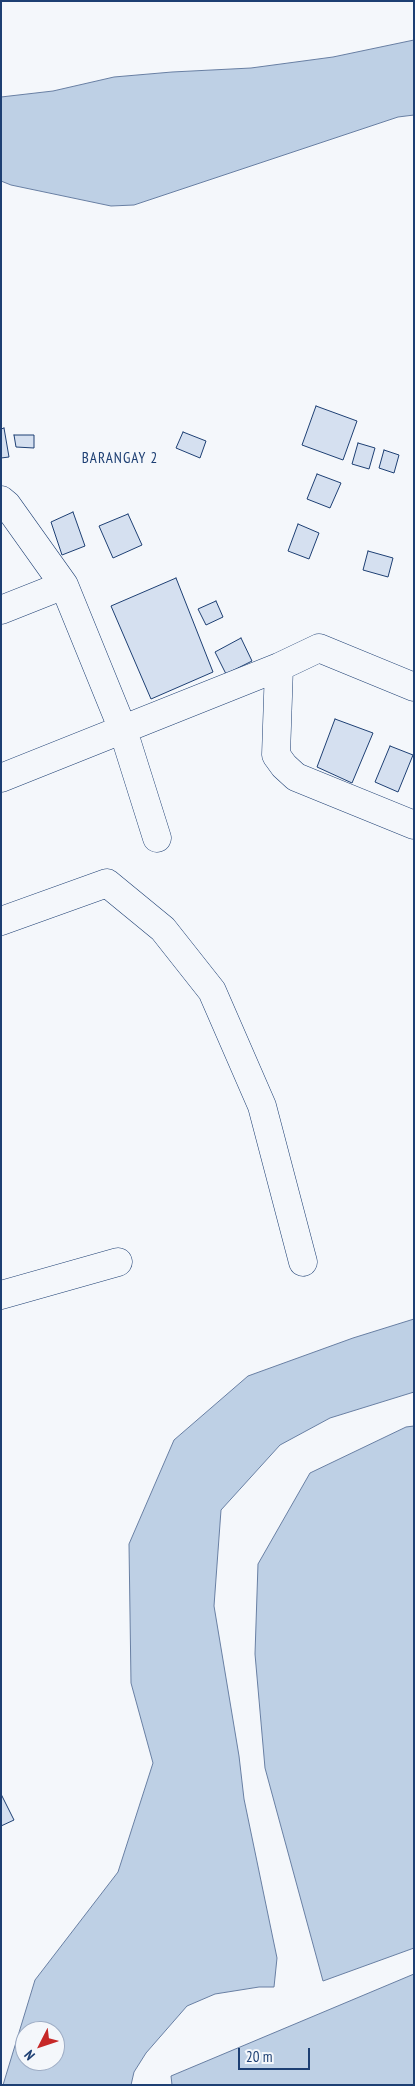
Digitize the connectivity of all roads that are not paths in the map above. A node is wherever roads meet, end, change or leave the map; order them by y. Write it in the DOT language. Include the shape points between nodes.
graph roads {
  1 [pos="1,500"];
  2 [pos="64,585"];
  3 [pos="1,610"];
  4 [pos="278,667"];
  5 [pos="414,687"];
  6 [pos="123,730"];
  7 [pos="1,778"];
  8 [pos="414,825"];
  9 [pos="157,838"];
  10 [pos="1,921"];
  11 [pos="118,1262"];
  12 [pos="303,1262"];
  13 [pos="1,1295"];
  1 -- 2 [label="street" via="8,505"];
  2 -- 3 [label="street"];
  2 -- 6 [label="street"];
  4 -- 5 [label="street" via="319,648"];
  4 -- 6 [label="street"];
  4 -- 8 [label="street" via="276,755 284,766 296,777"];
  6 -- 7 [label="street"];
  6 -- 9 [label="street"];
  10 -- 12 [label="street" via="107,883 163,929 212,991 262,1106"];
  11 -- 13 [label="street"];
}
